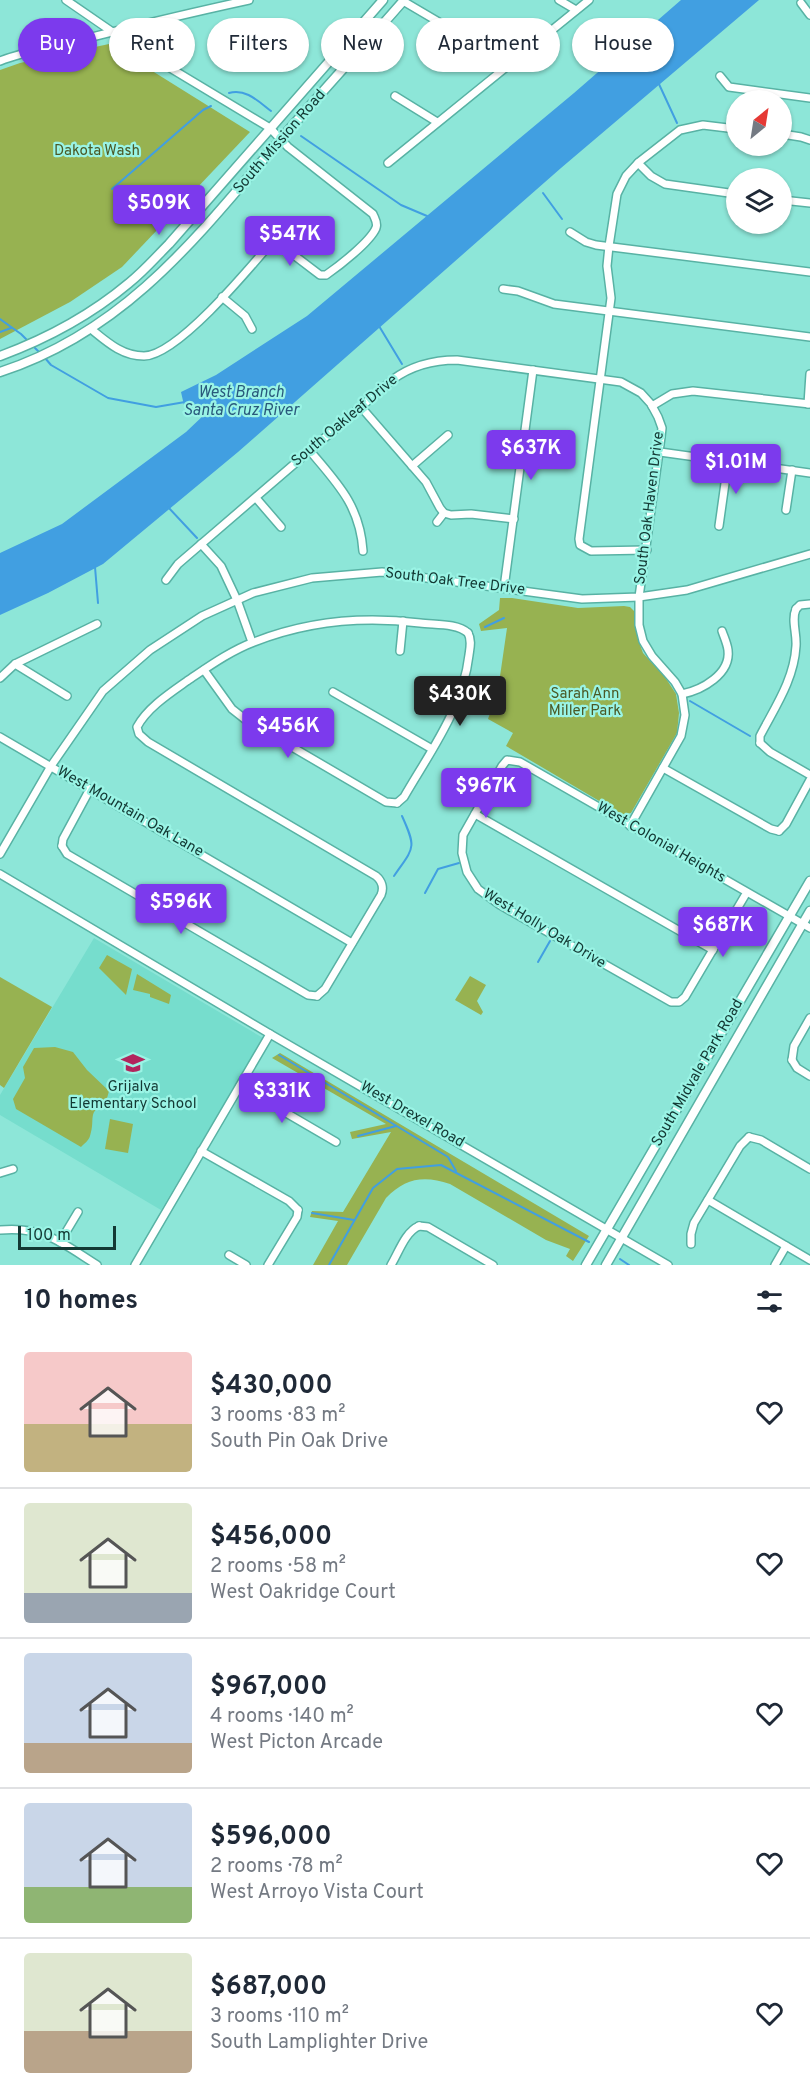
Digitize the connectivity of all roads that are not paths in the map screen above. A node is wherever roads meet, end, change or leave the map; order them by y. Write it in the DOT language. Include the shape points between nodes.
graph roads {
  1 [pos="66,0"];
  2 [pos="249,0"];
  3 [pos="383,0"];
  4 [pos="404,0"];
  5 [pos="559,0"];
  6 [pos="589,0"];
  7 [pos="801,3"];
  8 [pos="576,10"];
  9 [pos="810,15"];
  10 [pos="169,18"];
  11 [pos="434,18"];
  12 [pos="560,23"];
  13 [pos="109,29"];
  14 [pos="109,32"];
  15 [pos="0,61"];
  16 [pos="179,72"];
  17 [pos="500,72"];
  18 [pos="720,76"];
  19 [pos="394,96"];
  20 [pos="810,98"];
  21 [pos="437,122"];
  22 [pos="270,128"];
  23 [pos="726,128"];
  24 [pos="792,136"];
  25 [pos="281,140"];
  26 [pos="810,140"];
  27 [pos="388,163"];
  28 [pos="638,163"];
  29 [pos="726,193"];
  30 [pos="792,201"];
  31 [pos="810,203"];
  32 [pos="288,223"];
  33 [pos="570,232"];
  34 [pos="274,240"];
  35 [pos="609,246"];
  36 [pos="152,261"];
  37 [pos="162,272"];
  38 [pos="810,272"];
  39 [pos="503,289"];
  40 [pos="222,297"];
  41 [pos="609,311"];
  42 [pos="91,329"];
  43 [pos="252,330"];
  44 [pos="810,337"];
  45 [pos="0,356"];
  46 [pos="533,370"];
  47 [pos="0,372"];
  48 [pos="810,374"];
  49 [pos="600,379"];
  50 [pos="809,404"];
  51 [pos="652,406"];
  52 [pos="361,407"];
  53 [pos="448,435"];
  54 [pos="310,451"];
  55 [pos="660,452"];
  56 [pos="728,462"];
  57 [pos="412,466"];
  58 [pos="792,470"];
  59 [pos="810,473"];
  60 [pos="256,498"];
  61 [pos="786,510"];
  62 [pos="444,513"];
  63 [pos="514,519"];
  64 [pos="437,522"];
  65 [pos="719,526"];
  66 [pos="281,527"];
  67 [pos="201,544"];
  68 [pos="647,550"];
  69 [pos="363,551"];
  70 [pos="810,554"];
  71 [pos="166,580"];
  72 [pos="504,588"];
  73 [pos="639,597"];
  74 [pos="237,600"];
  75 [pos="810,604"];
  76 [pos="403,621"];
  77 [pos="97,624"];
  78 [pos="722,631"];
  79 [pos="252,642"];
  80 [pos="400,651"];
  81 [pos="15,663"];
  82 [pos="204,670"];
  83 [pos="0,678"];
  84 [pos="333,692"];
  85 [pos="682,694"];
  86 [pos="68,696"];
  87 [pos="0,737"];
  88 [pos="432,748"];
  89 [pos="510,758"];
  90 [pos="51,766"];
  91 [pos="663,768"];
  92 [pos="810,776"];
  93 [pos="810,780"];
  94 [pos="90,789"];
  95 [pos="475,814"];
  96 [pos="630,826"];
  97 [pos="0,854"];
  98 [pos="0,874"];
  99 [pos="810,880"];
  100 [pos="747,892"];
  101 [pos="810,911"];
  102 [pos="789,916"];
  103 [pos="806,926"];
  104 [pos="352,943"];
  105 [pos="713,950"];
  106 [pos="810,1018"];
  107 [pos="270,1034"];
  108 [pos="810,1076"];
  109 [pos="240,1086"];
  110 [pos="747,1129"];
  111 [pos="749,1137"];
  112 [pos="336,1142"];
  113 [pos="201,1151"];
  114 [pos="13,1169"];
  115 [pos="810,1169"];
  116 [pos="0,1173"];
  117 [pos="708,1200"];
  118 [pos="78,1212"];
  119 [pos="0,1228"];
  120 [pos="606,1230"];
  121 [pos="622,1238"];
  122 [pos="60,1242"];
  123 [pos="691,1244"];
  124 [pos="786,1246"];
  125 [pos="229,1255"];
  126 [pos="810,1260"];
  127 [pos="97,1265"];
  128 [pos="135,1265"];
  129 [pos="246,1265"];
  130 [pos="268,1265"];
  131 [pos="391,1265"];
  132 [pos="493,1265"];
  133 [pos="586,1265"];
  134 [pos="606,1265"];
  135 [pos="668,1265"];
  136 [pos="775,1265"];
  1 -- 13 [label="street"];
  2 -- 10 [label="street"];
  3 -- 22 [label="main road, South Mission Road"];
  4 -- 11 [label="street"];
  4 -- 25 [label="main road, South Mission Road"];
  5 -- 8 [label="street"];
  6 -- 8 [label="street"];
  7 -- 9 [label="street"];
  8 -- 12 [label="street"];
  14 -- 15 [label="street"];
  16 -- 22 [label="street"];
  17 -- 21 [label="street"];
  18 -- 20 [label="street" via="729,87"];
  19 -- 21 [label="street"];
  21 -- 27 [label="street"];
  22 -- 25 [label="street"];
  22 -- 36 [label="main road, South Mission Road"];
  23 -- 28 [label="street" via="687,128 673,134"];
  24 -- 26 [label="street"];
  25 -- 34 [label="street" via="373,214 377,228 326,275"];
  25 -- 37 [label="main road, South Mission Road"];
  28 -- 29 [label="street" via="665,184"];
  28 -- 35 [label="street" via="617,194"];
  30 -- 31 [label="street"];
  32 -- 34 [label="street"];
  33 -- 35 [label="street" via="591,244"];
  34 -- 40 [label="street"];
  35 -- 38 [label="street"];
  35 -- 41 [label="street"];
  36 -- 37 [label="main road"];
  36 -- 45 [label="main road, South Mission Road" via="113,296 42,338"];
  37 -- 42 [label="main road, South Mission Road"];
  39 -- 41 [label="street" via="554,304"];
  40 -- 42 [label="street" via="183,336 152,355 116,349"];
  40 -- 43 [label="street" via="245,316"];
  41 -- 44 [label="street"];
  41 -- 49 [label="street"];
  42 -- 47 [label="main road, South Mission Road" via="55,350"];
  46 -- 49 [label="street, South Oakleaf Drive"];
  46 -- 52 [label="street, South Oakleaf Drive" via="457,360 431,362 399,375"];
  46 -- 63 [label="street"];
  48 -- 50 [label="street"];
  49 -- 51 [label="street, South Oak Haven Drive" via="630,385"];
  49 -- 68 [label="street" via="580,549"];
  50 -- 51 [label="street" via="693,391 672,394"];
  51 -- 55 [label="street, South Oak Haven Drive" via="662,428"];
  52 -- 54 [label="street, South Oakleaf Drive"];
  52 -- 57 [label="street"];
  53 -- 57 [label="street"];
  54 -- 60 [label="street, South Oakleaf Drive"];
  54 -- 69 [label="street" via="353,507"];
  55 -- 56 [label="street"];
  55 -- 68 [label="street, South Oak Haven Drive"];
  56 -- 58 [label="street"];
  56 -- 65 [label="street"];
  57 -- 62 [label="street"];
  58 -- 59 [label="street"];
  58 -- 61 [label="street"];
  60 -- 66 [label="street"];
  60 -- 67 [label="street, South Oakleaf Drive"];
  62 -- 63 [label="street"];
  62 -- 64 [label="street"];
  63 -- 72 [label="street"];
  67 -- 71 [label="street, South Oakleaf Drive"];
  67 -- 74 [label="street" via="221,566"];
  68 -- 73 [label="street, South Oak Haven Drive"];
  70 -- 73 [label="street, South Oak Tree Drive" via="687,590"];
  72 -- 73 [label="street, South Oak Tree Drive" via="582,599"];
  72 -- 74 [label="street, South Oak Tree Drive" via="382,572 302,580"];
  73 -- 85 [label="street, South Oak Haven Drive" via="639,626 644,641"];
  74 -- 79 [label="street"];
  74 -- 90 [label="street, South Oak Tree Drive" via="202,616 150,650 103,691"];
  75 -- 92 [label="street" via="794,607 796,646 790,677 758,744"];
  76 -- 79 [label="street" via="351,620 309,626"];
  76 -- 80 [label="street"];
  76 -- 88 [label="street" via="470,632 467,675 453,715"];
  77 -- 81 [label="street"];
  78 -- 85 [label="street" via="728,650 720,672 697,691"];
  79 -- 82 [label="street"];
  81 -- 83 [label="street"];
  81 -- 86 [label="street"];
  82 -- 88 [label="street" via="232,709 246,720 386,802 398,806"];
  82 -- 104 [label="street" via="171,692 136,730 148,742 383,882 382,892"];
  84 -- 88 [label="street"];
  85 -- 91 [label="street" via="685,715 681,736"];
  87 -- 90 [label="street, West Mountain Oak Lane"];
  89 -- 95 [label="street, West Holly Oak Drive"];
  89 -- 96 [label="street, West Colonial Heights"];
  90 -- 94 [label="street, West Mountain Oak Lane"];
  90 -- 97 [label="street, South Oak Tree Drive"];
  91 -- 93 [label="street" via="780,833"];
  91 -- 96 [label="street"];
  94 -- 104 [label="street, West Mountain Oak Lane"];
  94 -- 104 [label="street" via="59,847 67,854 308,995 318,998 326,989"];
  95 -- 105 [label="street"];
  95 -- 105 [label="street, West Holly Oak Drive" via="464,835 462,853 467,872 478,889 669,1002 679,1004 685,997"];
  96 -- 100 [label="street, West Colonial Heights"];
  98 -- 107 [label="street, West Drexel Road"];
  99 -- 102 [label="main road, South Midvale Park Road"];
  100 -- 102 [label="street, West Colonial Heights"];
  100 -- 105 [label="street"];
  101 -- 103 [label="main road, South Midvale Park Road"];
  102 -- 103 [label="street, West Colonial Heights"];
  102 -- 120 [label="main road, South Midvale Park Road"];
  103 -- 121 [label="main road, South Midvale Park Road"];
  106 -- 108 [label="street" via="788,1061"];
  107 -- 109 [label="street"];
  107 -- 120 [label="street, West Drexel Road"];
  109 -- 112 [label="street"];
  109 -- 113 [label="street"];
  110 -- 111 [label="street"];
  111 -- 115 [label="street"];
  111 -- 117 [label="street"];
  113 -- 128 [label="street"];
  113 -- 130 [label="street" via="301,1209"];
  114 -- 116 [label="street"];
  117 -- 123 [label="street" via="692,1229"];
  117 -- 124 [label="street"];
  118 -- 122 [label="street"];
  119 -- 122 [label="street" via="34,1230"];
  120 -- 121 [label="street, West Drexel Road"];
  120 -- 133 [label="main road, South Midvale Park Road"];
  121 -- 134 [label="main road, South Midvale Park Road"];
  121 -- 135 [label="street, West Drexel Road"];
  122 -- 127 [label="street"];
  124 -- 126 [label="street"];
  124 -- 136 [label="street"];
  125 -- 129 [label="street"];
  131 -- 132 [label="street" via="419,1224"];
}
